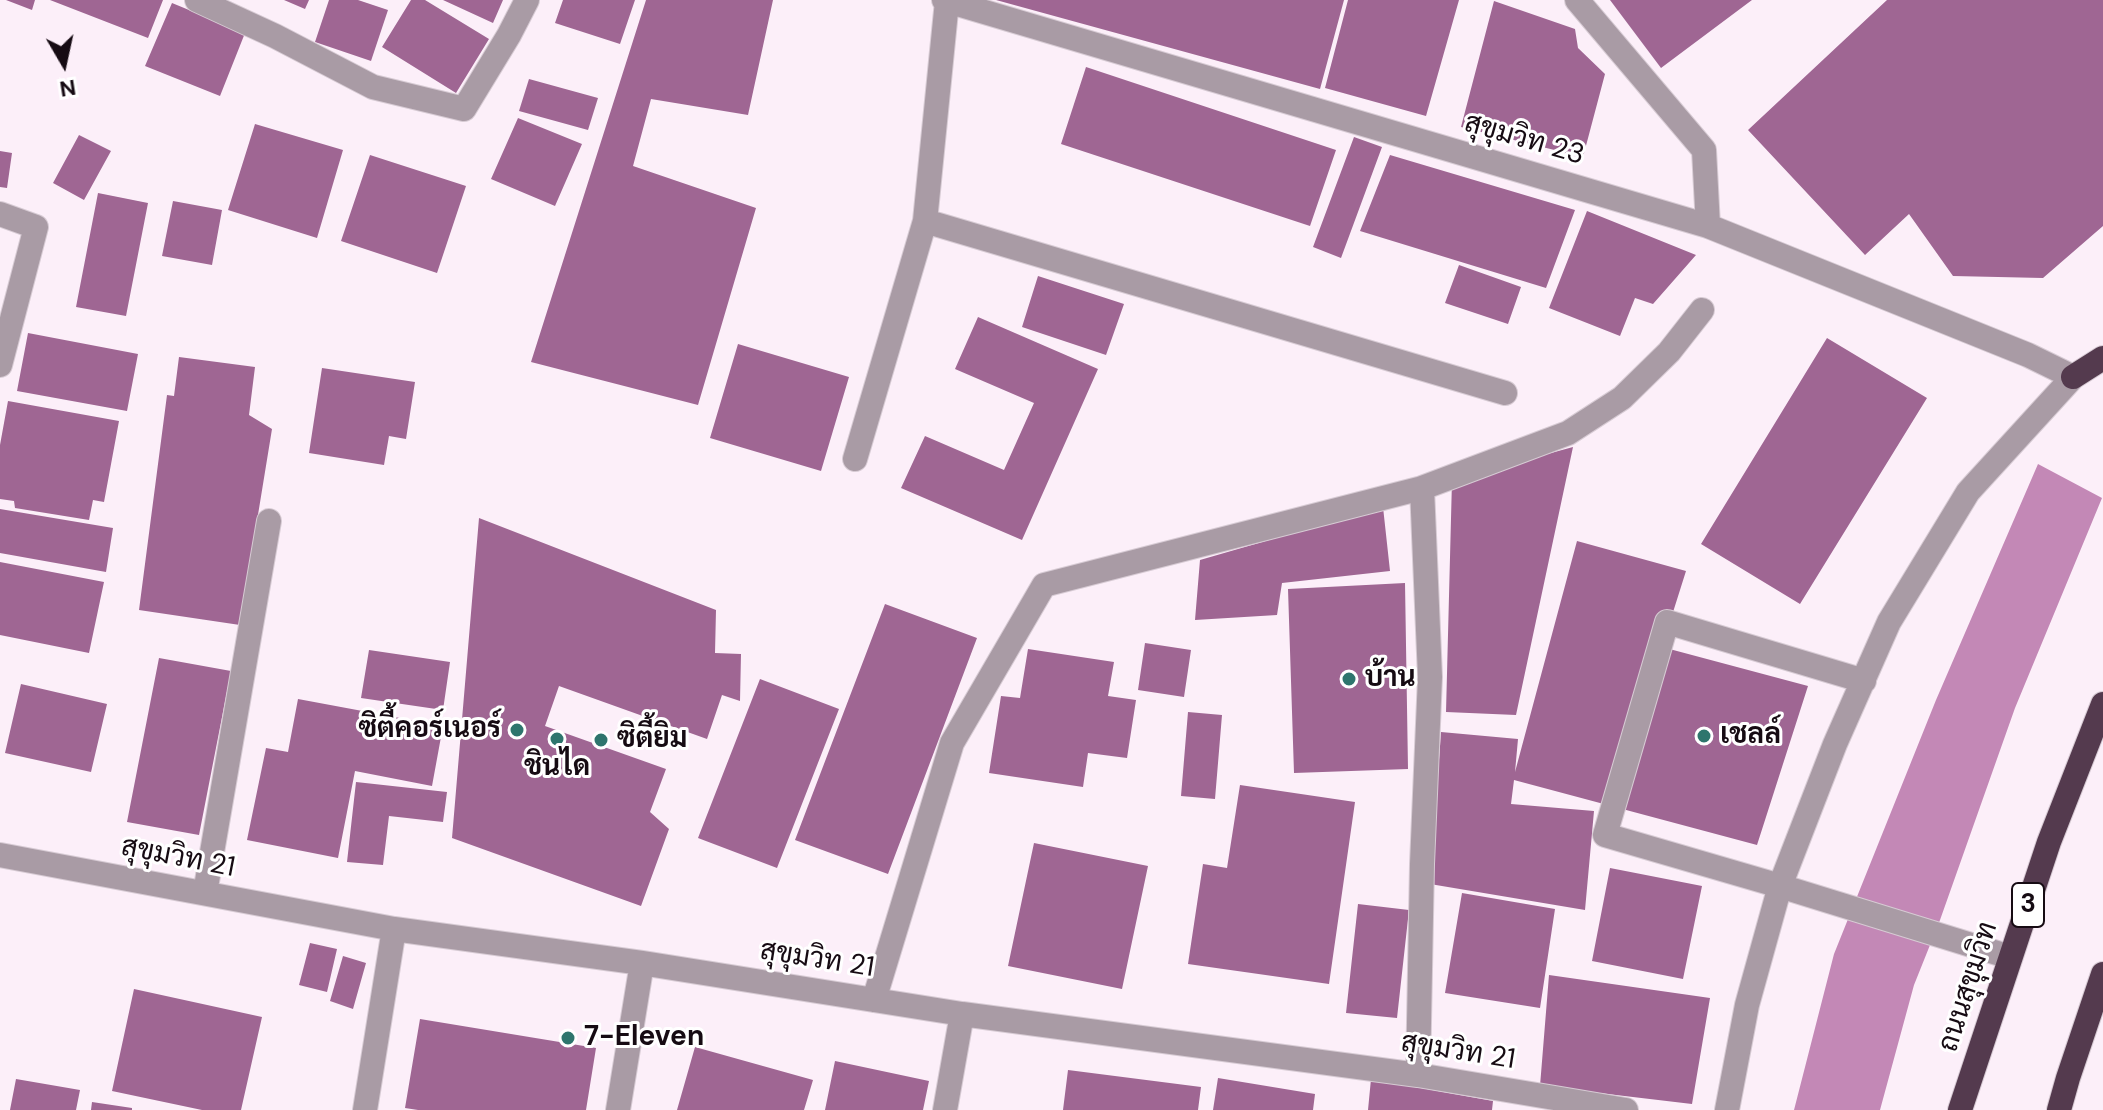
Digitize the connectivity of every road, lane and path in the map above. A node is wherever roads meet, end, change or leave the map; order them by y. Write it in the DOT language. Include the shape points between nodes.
graph roads {
  1 [pos="197,0"];
  2 [pos="527,0"];
  3 [pos="946,0"];
  4 [pos="1577,0"];
  5 [pos="0,214"];
  6 [pos="925,221"];
  7 [pos="1708,226"];
  8 [pos="1702,310"];
  9 [pos="2103,358"];
  10 [pos="0,365"];
  11 [pos="2073,377"];
  12 [pos="1505,393"];
  13 [pos="855,459"];
  14 [pos="1422,488"];
  15 [pos="269,521"];
  16 [pos="1864,681"];
  17 [pos="2103,704"];
  18 [pos="0,855"];
  19 [pos="1780,886"];
  20 [pos="205,893"];
  21 [pos="394,929"];
  22 [pos="2010,957"];
  23 [pos="642,963"];
  24 [pos="2103,974"];
  25 [pos="874,1000"];
  26 [pos="962,1014"];
  27 [pos="1418,1075"];
  28 [pos="365,1110"];
  29 [pos="618,1110"];
  30 [pos="945,1110"];
  31 [pos="1626,1110"];
  32 [pos="1727,1110"];
  33 [pos="1960,1110"];
  34 [pos="2059,1110"];
  1 -- 2 [label="street" via="373,87 464,109"];
  3 -- 6 [label="street"];
  3 -- 7 [label="street, สุขุมวิท 23"];
  4 -- 7 [label="street" via="1704,150"];
  5 -- 10 [label="street" via="36,227"];
  6 -- 12 [label="street"];
  6 -- 13 [label="street"];
  7 -- 11 [label="street, สุขุมวิท 23"];
  8 -- 14 [label="street" via="1622,398 1568,433"];
  9 -- 11 [label="highway"];
  11 -- 16 [label="street" via="1968,492 1889,622"];
  14 -- 25 [label="street" via="1044,585 952,743"];
  14 -- 27 [label="street" via="1430,677"];
  15 -- 20 [label="street"];
  16 -- 19 [label="street"];
  16 -- 19 [label="street" via="1667,622 1605,835"];
  17 -- 22 [label="highway, ถนนสุขุมวิท / 3"];
  18 -- 20 [label="street, สุขุมวิท 21"];
  19 -- 22 [label="street"];
  19 -- 32 [label="street" via="1747,1005"];
  20 -- 21 [label="street, สุขุมวิท 21"];
  21 -- 23 [label="street, สุขุมวิท 21"];
  21 -- 28 [label="street"];
  22 -- 33 [label="highway, ถนนสุขุมวิท / 3"];
  23 -- 25 [label="street, สุขุมวิท 21"];
  23 -- 29 [label="street"];
  24 -- 34 [label="highway"];
  25 -- 26 [label="street, สุขุมวิท 21"];
  26 -- 27 [label="street, สุขุมวิท 21"];
  26 -- 30 [label="street"];
  27 -- 31 [label="street, สุขุมวิท 21"];
}
